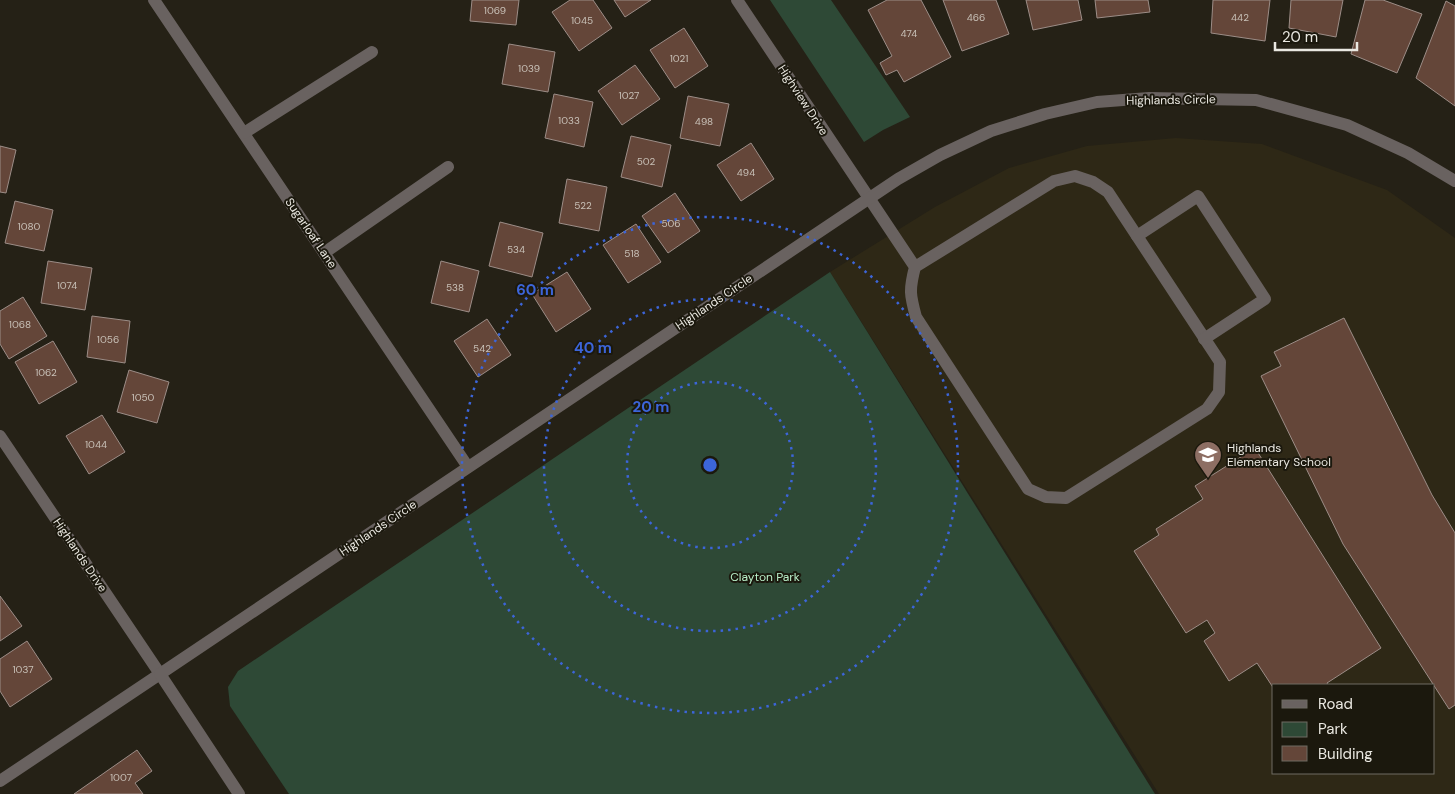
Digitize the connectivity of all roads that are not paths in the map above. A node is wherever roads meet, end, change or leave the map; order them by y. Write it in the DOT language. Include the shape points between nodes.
graph roads {
  1 [pos="154,0"];
  2 [pos="737,0"];
  3 [pos="372,52"];
  4 [pos="244,133"];
  5 [pos="448,167"];
  6 [pos="1455,181"];
  7 [pos="869,199"];
  8 [pos="1136,236"];
  9 [pos="324,252"];
  10 [pos="915,267"];
  11 [pos="1204,339"];
  12 [pos="0,436"];
  13 [pos="468,466"];
  14 [pos="160,674"];
  15 [pos="0,781"];
  16 [pos="238,794"];
  1 -- 4 [label="street, Sugarloaf Lane"];
  2 -- 7 [label="street, Highview Drive"];
  3 -- 4 [label="street"];
  4 -- 9 [label="street, Sugarloaf Lane"];
  5 -- 9 [label="street"];
  6 -- 7 [label="street, Highlands Circle" via="1408,153 1347,125 1256,100 1149,98 1097,102 991,131 940,155"];
  7 -- 10 [label="street, Highview Drive"];
  7 -- 13 [label="street, Highlands Circle"];
  8 -- 10 [label="street" via="1108,192 1075,176 1054,181"];
  8 -- 11 [label="street"];
  8 -- 11 [label="street" via="1198,196 1265,299"];
  9 -- 13 [label="street, Sugarloaf Lane"];
  10 -- 11 [label="street" via="910,285 916,317 1028,489 1046,497 1066,498 1206,409 1219,392 1220,362"];
  12 -- 14 [label="street, Highlands Drive"];
  13 -- 14 [label="street, Highlands Circle"];
  14 -- 15 [label="street, Highlands Circle"];
  14 -- 16 [label="street"];
}
